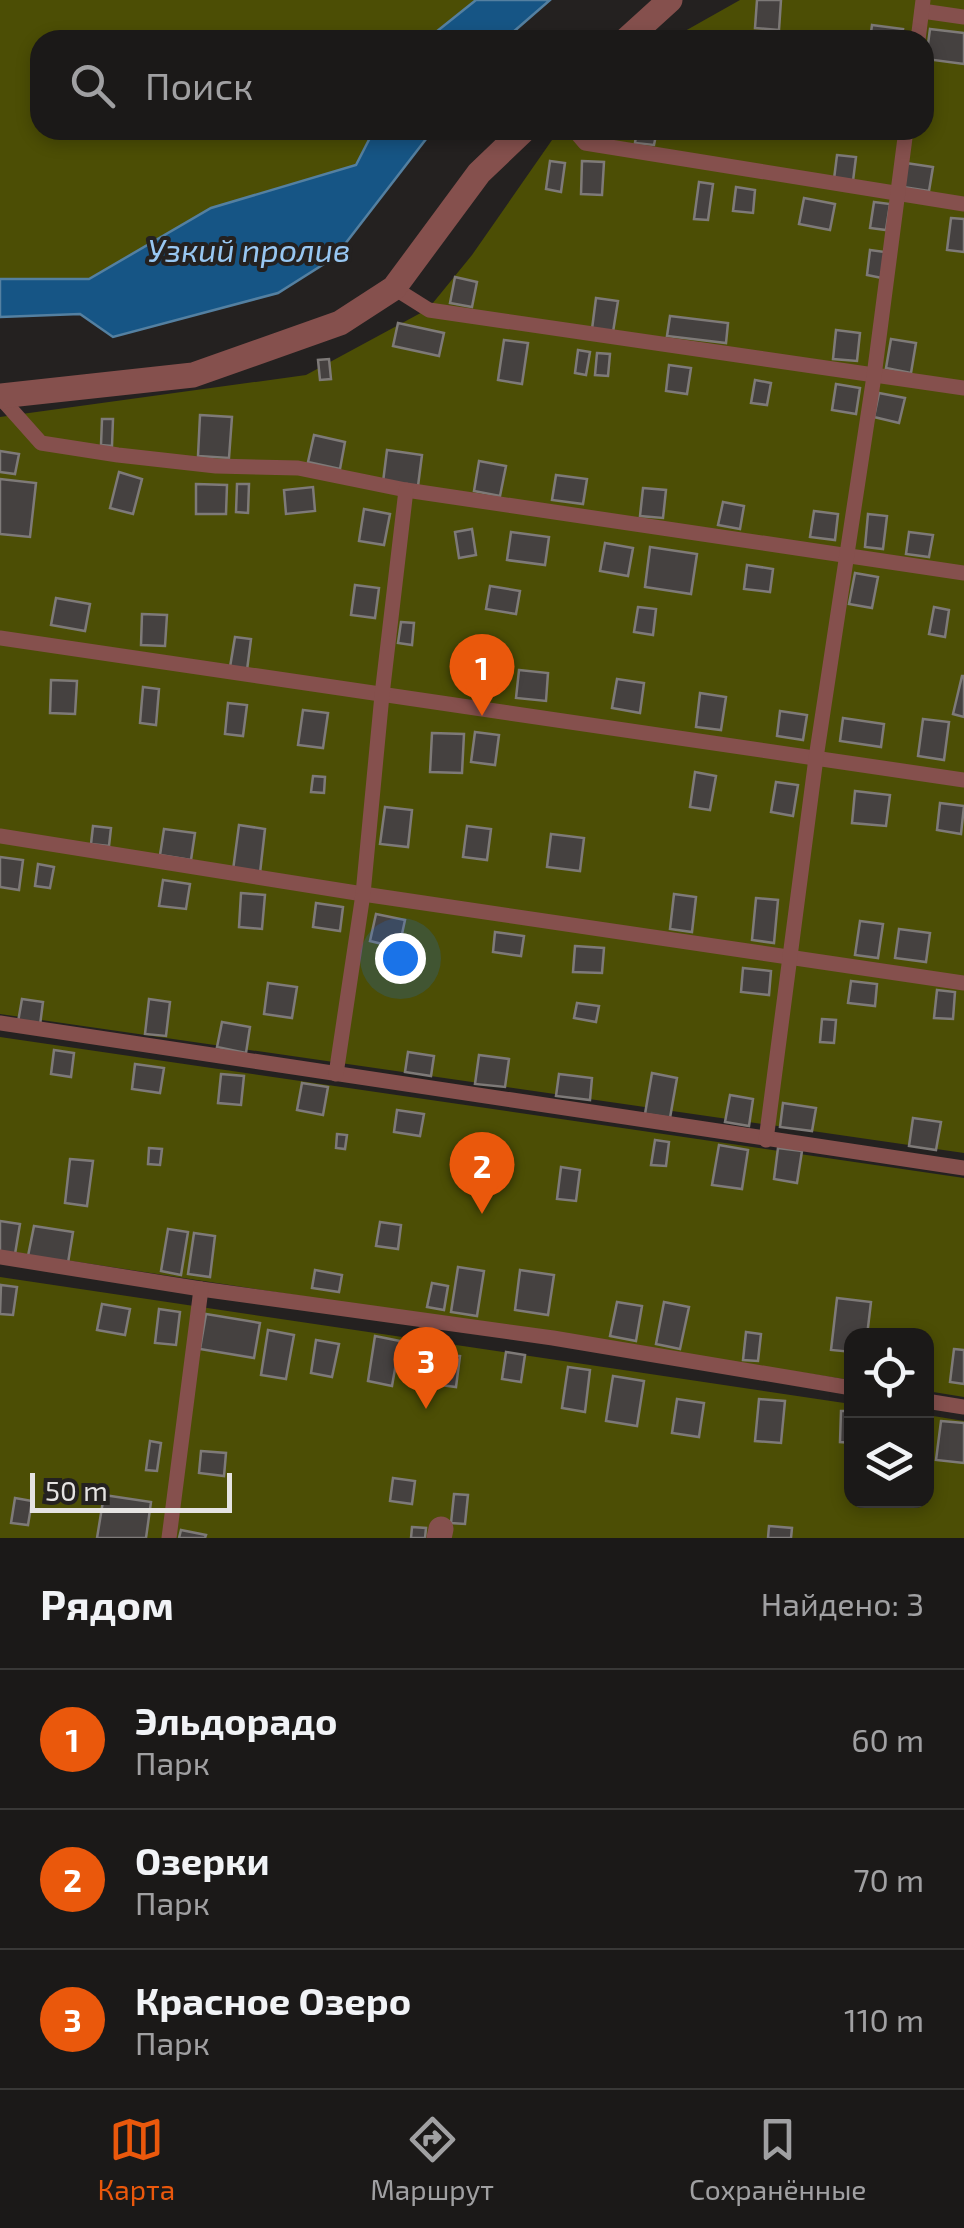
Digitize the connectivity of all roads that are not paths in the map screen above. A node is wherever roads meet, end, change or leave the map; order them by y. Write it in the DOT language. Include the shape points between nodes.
graph roads {
  1 [pos="670,0"];
  2 [pos="922,6"];
  3 [pos="964,17"];
  4 [pos="637,30"];
  5 [pos="514,140"];
  6 [pos="582,140"];
  7 [pos="905,140"];
  8 [pos="897,195"];
  9 [pos="964,204"];
  10 [pos="394,288"];
  11 [pos="874,376"];
  12 [pos="964,388"];
  13 [pos="0,396"];
  14 [pos="406,490"];
  15 [pos="846,556"];
  16 [pos="964,573"];
  17 [pos="0,638"];
  18 [pos="382,695"];
  19 [pos="816,758"];
  20 [pos="964,780"];
  21 [pos="0,836"];
  22 [pos="363,894"];
  23 [pos="789,957"];
  24 [pos="964,983"];
  25 [pos="0,1023"];
  26 [pos="336,1074"];
  27 [pos="766,1140"];
  28 [pos="964,1168"];
  29 [pos="0,1257"];
  30 [pos="201,1289"];
  31 [pos="844,1387"];
  32 [pos="934,1402"];
  33 [pos="964,1408"];
  34 [pos="169,1538"];
  1 -- 4 [label="street"];
  2 -- 3 [label="lane"];
  5 -- 10 [label="street" via="479,173"];
  6 -- 8 [label="lane"];
  7 -- 8 [label="lane"];
  8 -- 9 [label="lane"];
  8 -- 11 [label="lane"];
  10 -- 11 [label="lane" via="429,310"];
  10 -- 13 [label="street" via="340,323 193,375"];
  11 -- 12 [label="lane"];
  11 -- 15 [label="lane"];
  13 -- 14 [label="lane" via="41,443 216,466 298,468"];
  14 -- 15 [label="lane"];
  14 -- 18 [label="lane"];
  15 -- 16 [label="lane"];
  15 -- 19 [label="lane"];
  17 -- 18 [label="lane"];
  18 -- 19 [label="lane"];
  18 -- 22 [label="lane"];
  19 -- 20 [label="lane"];
  19 -- 23 [label="lane"];
  21 -- 22 [label="lane"];
  22 -- 23 [label="lane"];
  22 -- 26 [label="lane"];
  23 -- 24 [label="lane"];
  23 -- 27 [label="lane"];
  25 -- 26 [label="lane"];
  26 -- 27 [label="lane"];
  27 -- 28 [label="lane"];
  29 -- 30 [label="lane"];
  30 -- 31 [label="lane"];
  30 -- 34 [label="lane"];
  32 -- 33 [label="lane"];
}
